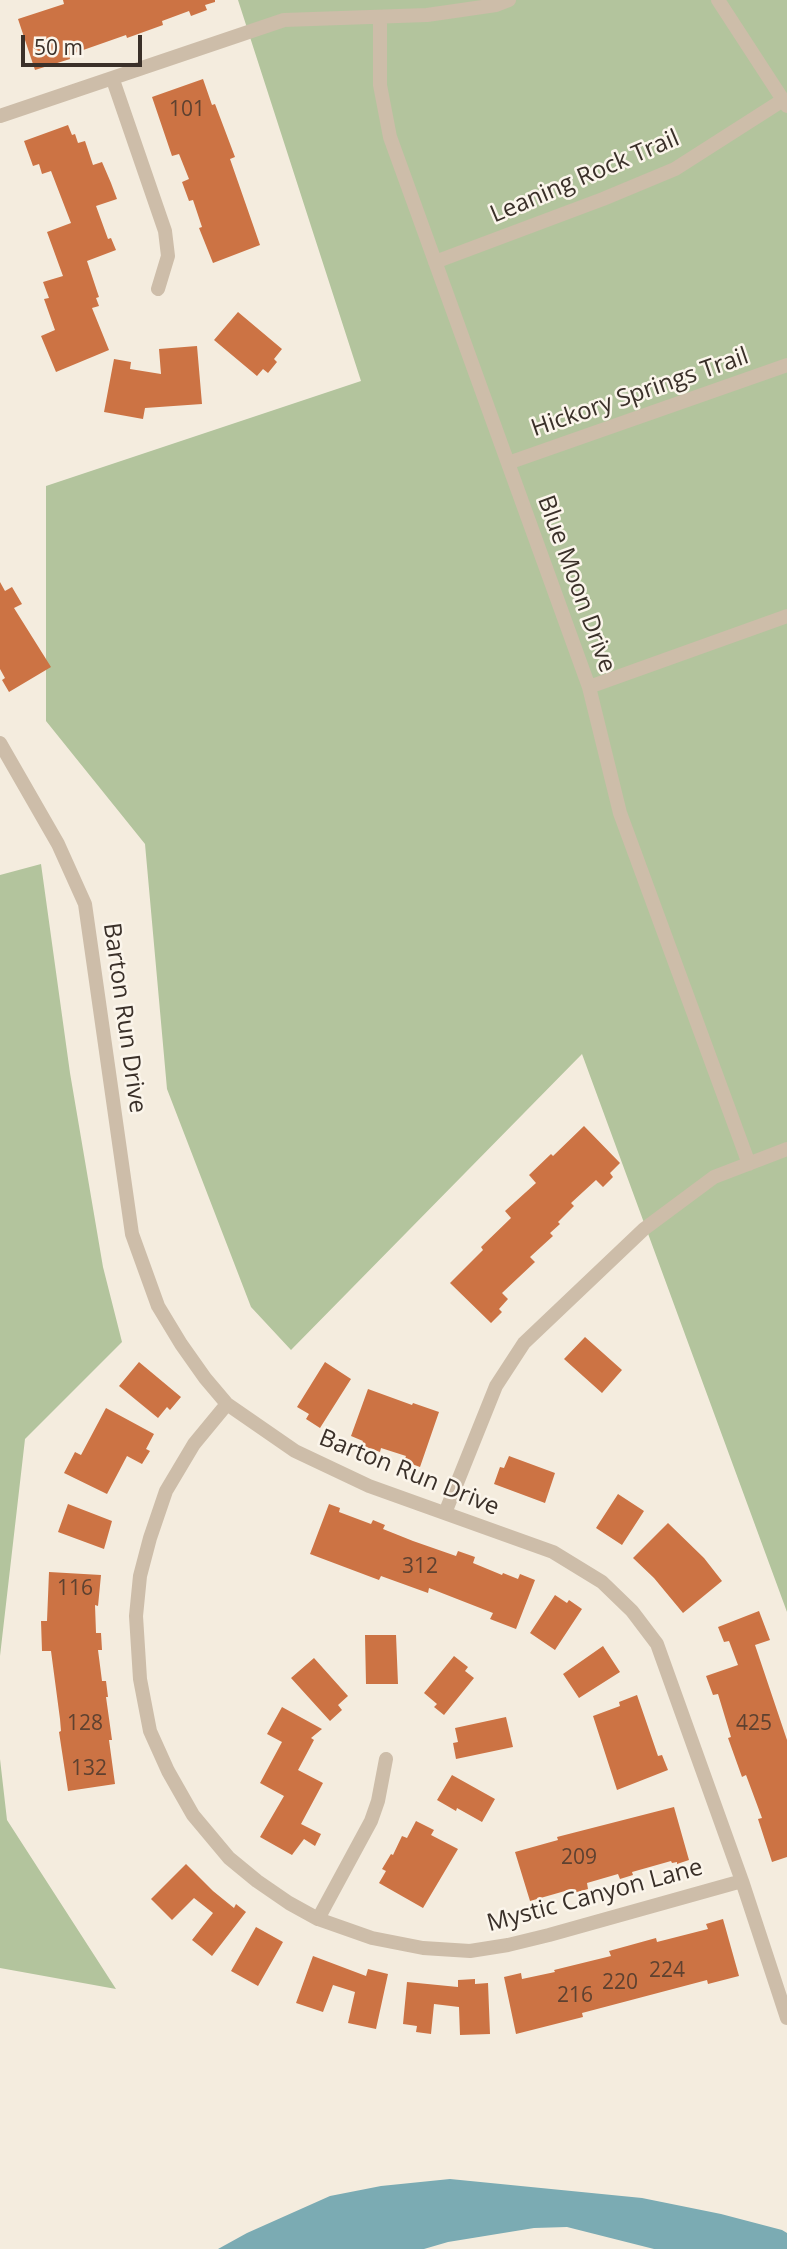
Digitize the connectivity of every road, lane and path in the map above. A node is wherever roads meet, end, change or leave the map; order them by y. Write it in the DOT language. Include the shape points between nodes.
graph roads {
  1 [pos="509,0"];
  2 [pos="718,0"];
  3 [pos="380,17"];
  4 [pos="113,80"];
  5 [pos="785,103"];
  6 [pos="0,116"];
  7 [pos="435,262"];
  8 [pos="158,289"];
  9 [pos="787,365"];
  10 [pos="508,463"];
  11 [pos="787,616"];
  12 [pos="589,687"];
  13 [pos="0,743"];
  14 [pos="787,1149"];
  15 [pos="749,1164"];
  16 [pos="227,1404"];
  17 [pos="445,1513"];
  18 [pos="386,1759"];
  19 [pos="742,1881"];
  20 [pos="318,1919"];
  21 [pos="787,2018"];
  1 -- 3 [label="street" via="427,15"];
  2 -- 5 [label="street"];
  3 -- 4 [label="street" via="284,20"];
  3 -- 7 [label="street, Blue Moon Drive" via="380,85 390,137"];
  4 -- 6 [label="street"];
  4 -- 8 [label="street" via="165,231 168,256"];
  5 -- 7 [label="street, Leaning Rock Trail" via="675,169"];
  7 -- 10 [label="street, Blue Moon Drive"];
  9 -- 10 [label="street, Hickory Springs Trail"];
  10 -- 12 [label="street, Blue Moon Drive"];
  11 -- 12 [label="street"];
  12 -- 15 [label="street, Blue Moon Drive" via="620,813"];
  13 -- 16 [label="street, Barton Run Drive" via="58,844 85,904 132,1234 158,1306"];
  14 -- 15 [label="street"];
  15 -- 17 [label="street" via="714,1177 643,1229 524,1343 495,1386"];
  16 -- 17 [label="street, Barton Run Drive" via="331,1470"];
  16 -- 20 [label="street, Mystic Canyon Lane" via="194,1444 166,1491 150,1538 136,1616 140,1679 150,1731 193,1815 257,1881"];
  17 -- 19 [label="street, Barton Run Drive" via="553,1552 602,1582 632,1611 657,1644"];
  18 -- 20 [label="street" via="371,1821"];
  19 -- 20 [label="street, Mystic Canyon Lane" via="549,1935 470,1951 372,1938"];
  19 -- 21 [label="street, Barton Run Drive"];
}
